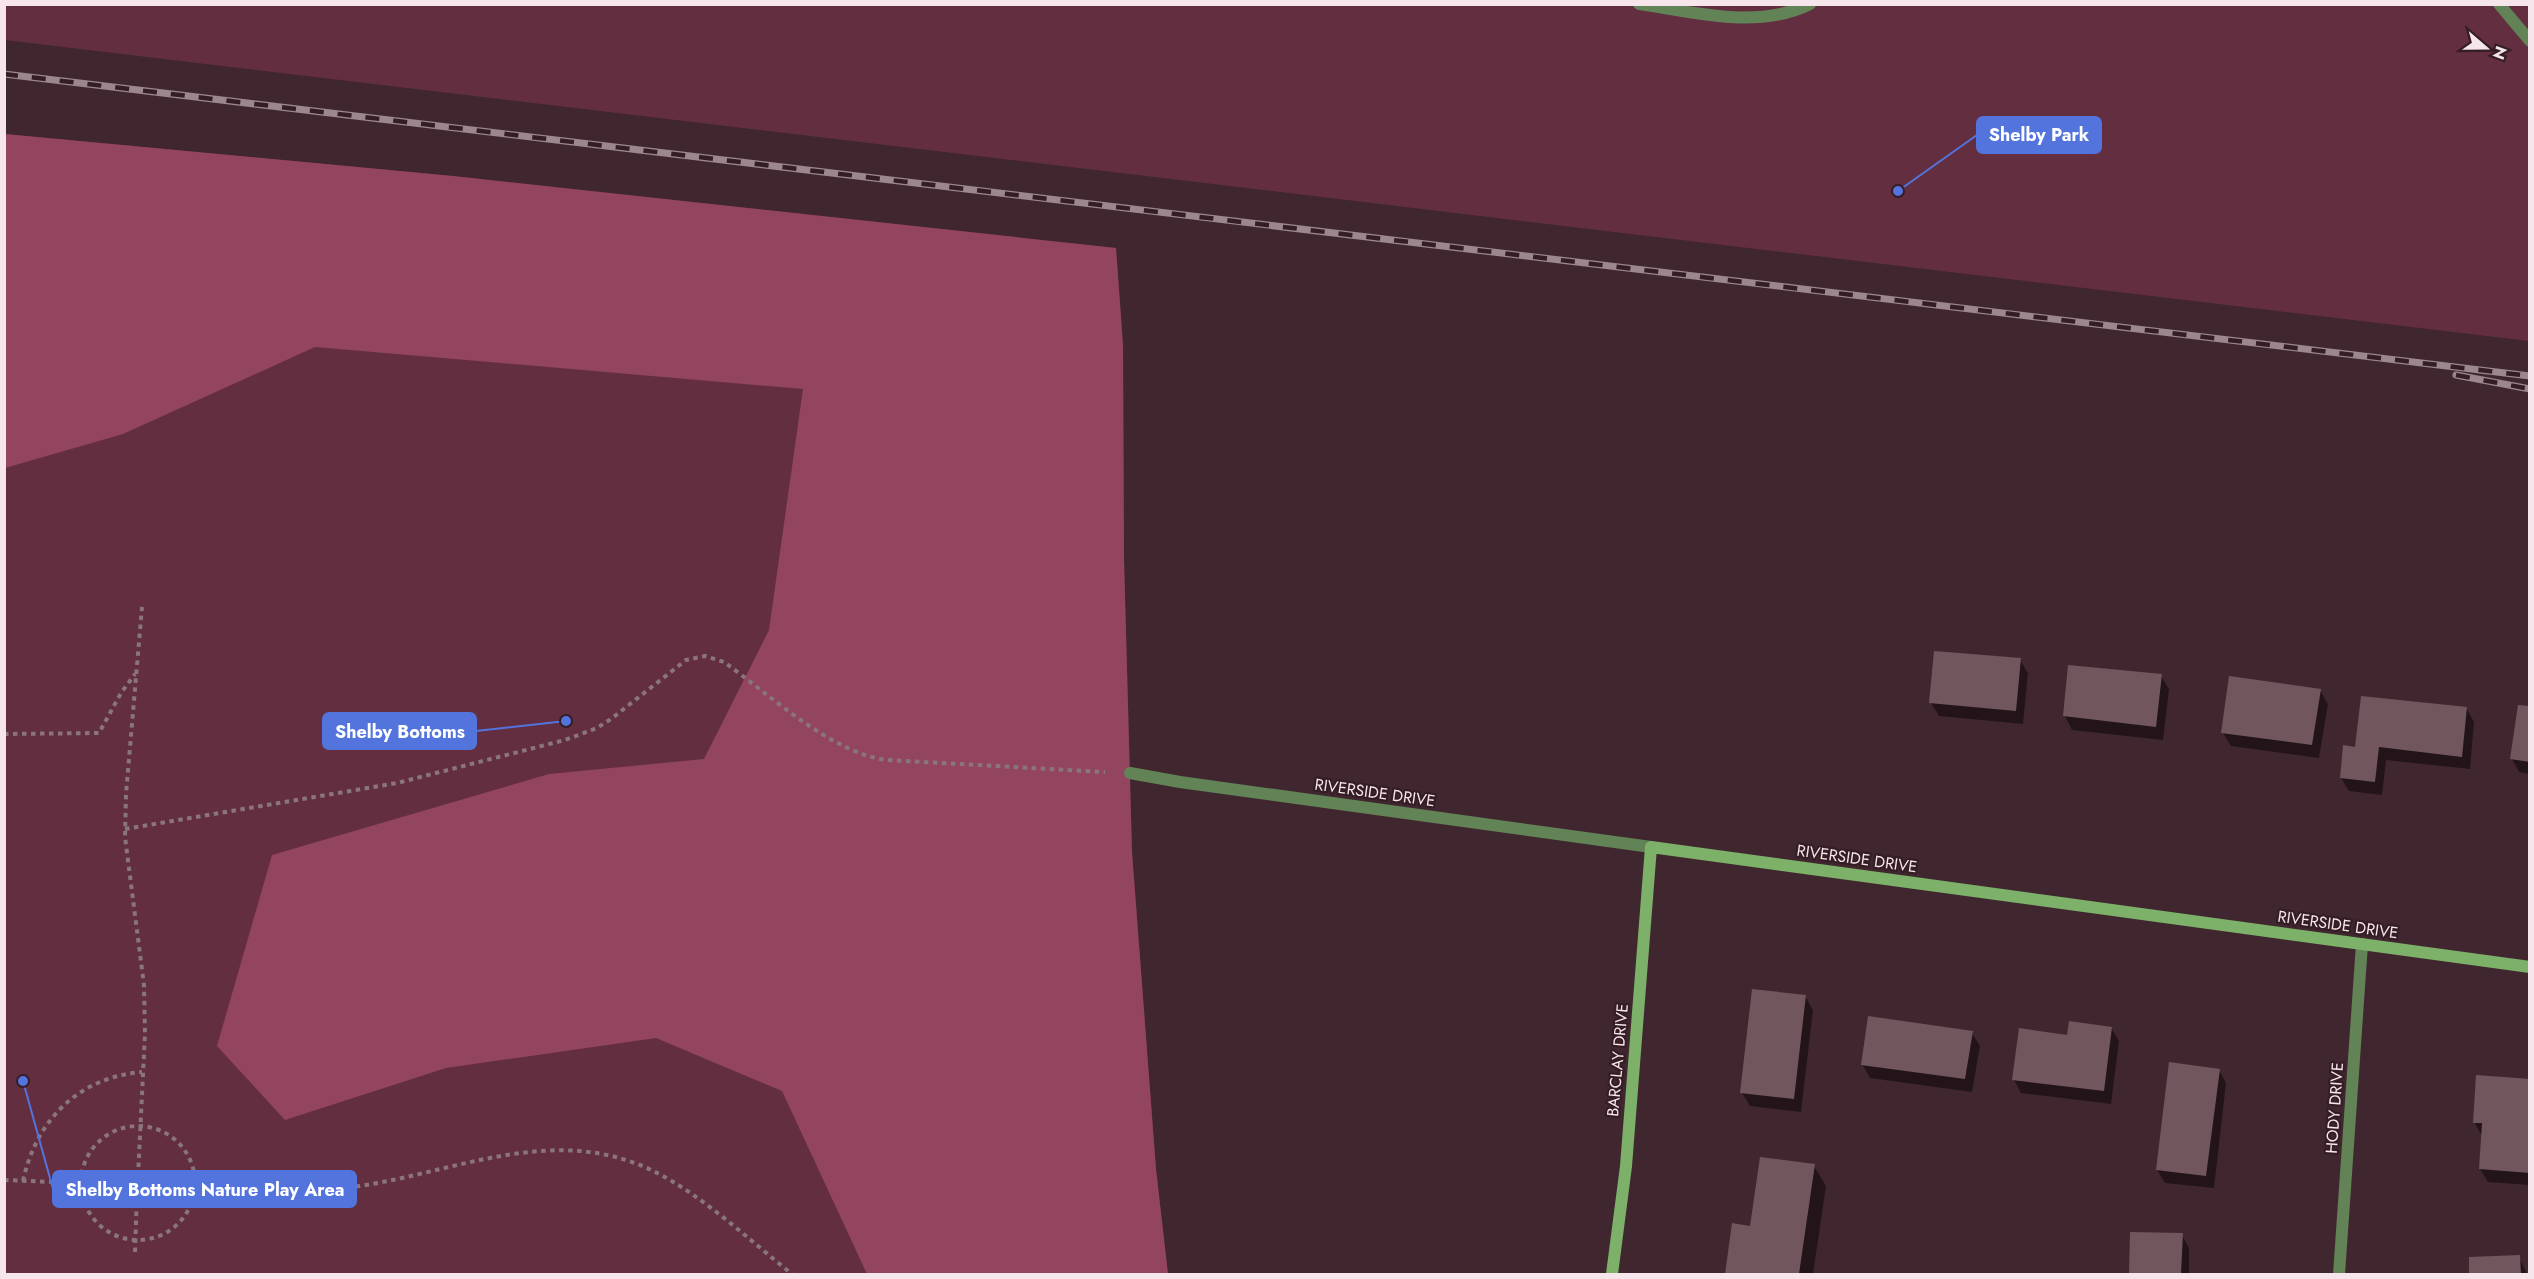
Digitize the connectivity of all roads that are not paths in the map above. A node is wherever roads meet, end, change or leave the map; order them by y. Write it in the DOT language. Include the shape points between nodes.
graph roads {
  1 [pos="1639,4"];
  2 [pos="1810,4"];
  3 [pos="2499,4"];
  4 [pos="2529,41"];
  5 [pos="1130,773"];
  6 [pos="1651,847"];
  7 [pos="2362,945"];
  8 [pos="2529,967"];
  9 [pos="1612,1275"];
  10 [pos="2339,1275"];
  1 -- 2 [label="street" via="1752,18"];
  3 -- 4 [label="street"];
  5 -- 6 [label="street, RIVERSIDE DRIVE"];
  6 -- 7 [label="street, RIVERSIDE DRIVE"];
  6 -- 9 [label="street, BARCLAY DRIVE" via="1626,1166"];
  7 -- 8 [label="street, RIVERSIDE DRIVE"];
  7 -- 10 [label="street, HODY DRIVE"];
}
